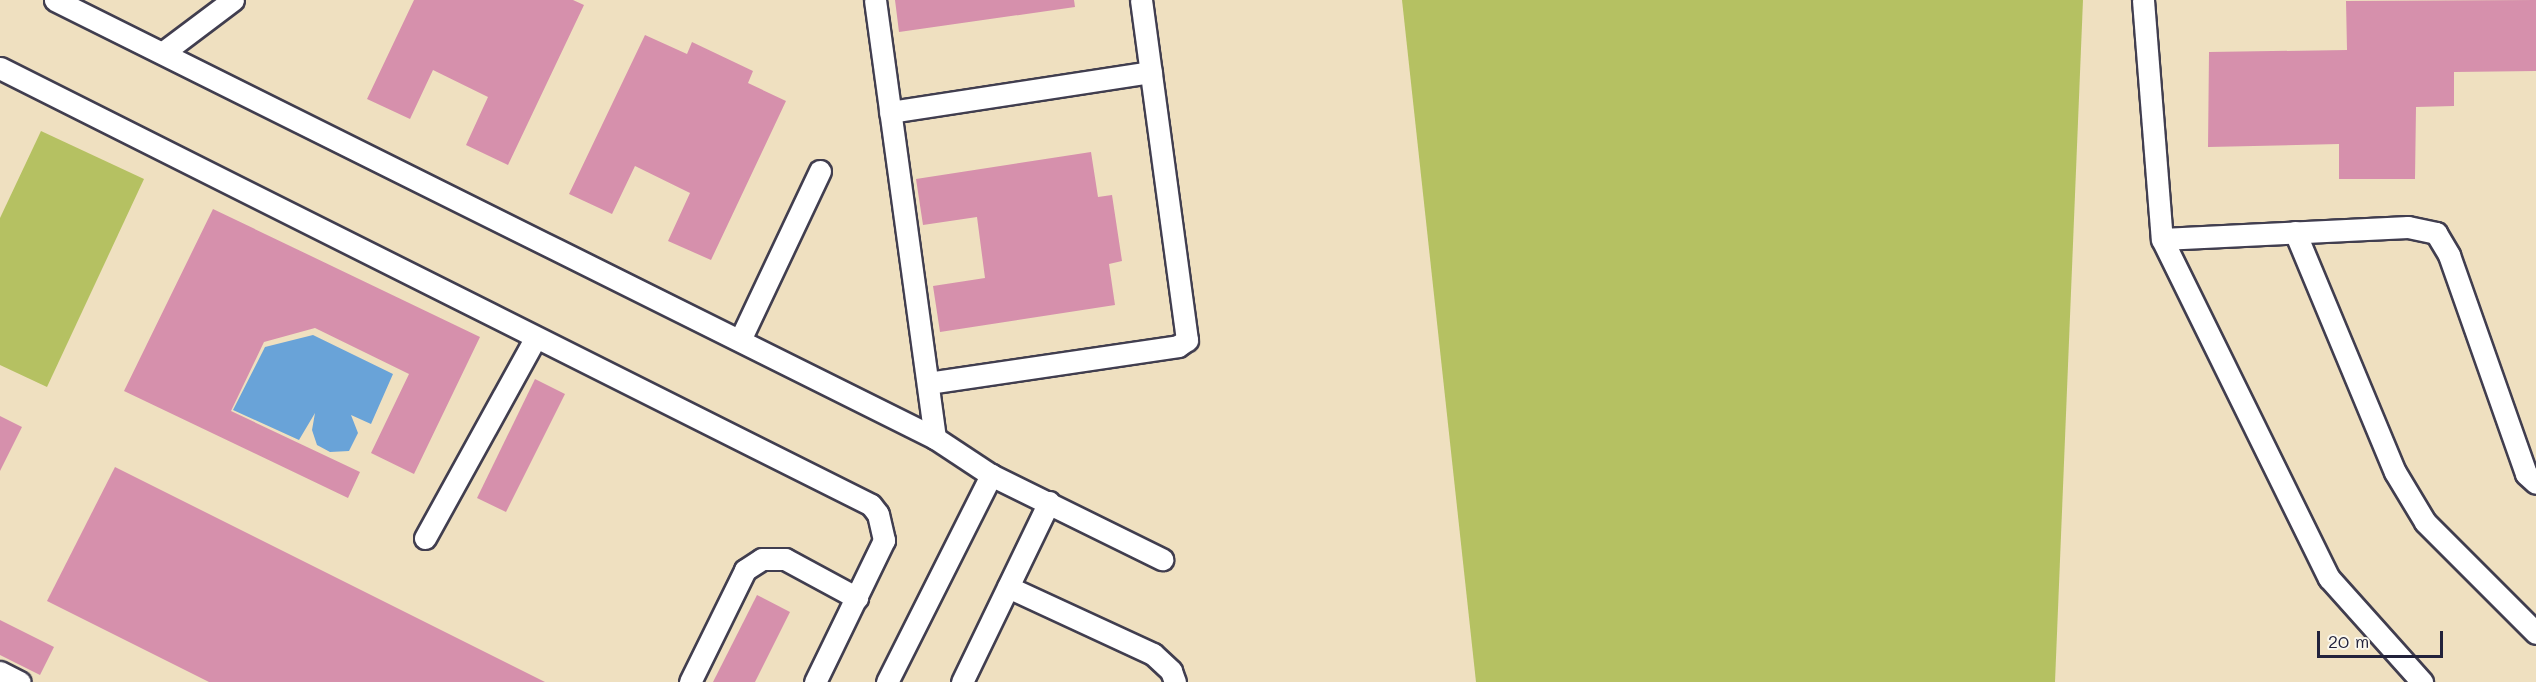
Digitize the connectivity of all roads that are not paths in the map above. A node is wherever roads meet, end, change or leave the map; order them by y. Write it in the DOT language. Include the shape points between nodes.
graph roads {
  1 [pos="55,0"];
  2 [pos="233,0"];
  3 [pos="875,0"];
  4 [pos="1141,0"];
  5 [pos="2143,0"];
  6 [pos="74,5"];
  7 [pos="165,51"];
  8 [pos="0,68"];
  9 [pos="1151,72"];
  10 [pos="890,112"];
  11 [pos="820,171"];
  12 [pos="2295,232"];
  13 [pos="2162,238"];
  14 [pos="535,339"];
  15 [pos="740,340"];
  16 [pos="928,383"];
  17 [pos="935,438"];
  18 [pos="991,475"];
  19 [pos="2536,483"];
  20 [pos="1049,502"];
  21 [pos="425,538"];
  22 [pos="1162,559"];
  23 [pos="1008,587"];
  24 [pos="857,598"];
  25 [pos="2536,633"];
  26 [pos="0,672"];
  27 [pos="20,682"];
  28 [pos="690,682"];
  29 [pos="815,682"];
  30 [pos="887,682"];
  31 [pos="962,682"];
  32 [pos="1175,682"];
  33 [pos="2422,682"];
  1 -- 6 [label="lane"];
  2 -- 7 [label="lane"];
  3 -- 10 [label="lane"];
  4 -- 9 [label="lane"];
  5 -- 13 [label="lane"];
  6 -- 7 [label="lane"];
  7 -- 15 [label="lane"];
  8 -- 14 [label="lane"];
  9 -- 10 [label="lane"];
  9 -- 16 [label="lane" via="1187,340 1178,346"];
  10 -- 16 [label="lane"];
  11 -- 15 [label="lane"];
  12 -- 13 [label="lane"];
  12 -- 19 [label="lane" via="2408,227 2436,233 2449,255 2526,474"];
  12 -- 25 [label="lane" via="2395,472 2425,522"];
  13 -- 33 [label="lane" via="2329,578"];
  14 -- 21 [label="lane"];
  14 -- 24 [label="lane" via="871,505 878,514 884,540"];
  15 -- 17 [label="lane"];
  16 -- 17 [label="lane"];
  17 -- 18 [label="lane"];
  18 -- 20 [label="lane"];
  18 -- 30 [label="lane"];
  20 -- 22 [label="lane"];
  20 -- 23 [label="lane"];
  23 -- 31 [label="lane"];
  23 -- 32 [label="lane" via="1153,654 1171,671"];
  24 -- 28 [label="lane" via="785,559 762,559 745,570"];
  24 -- 29 [label="lane"];
  26 -- 27 [label="lane"];
}
